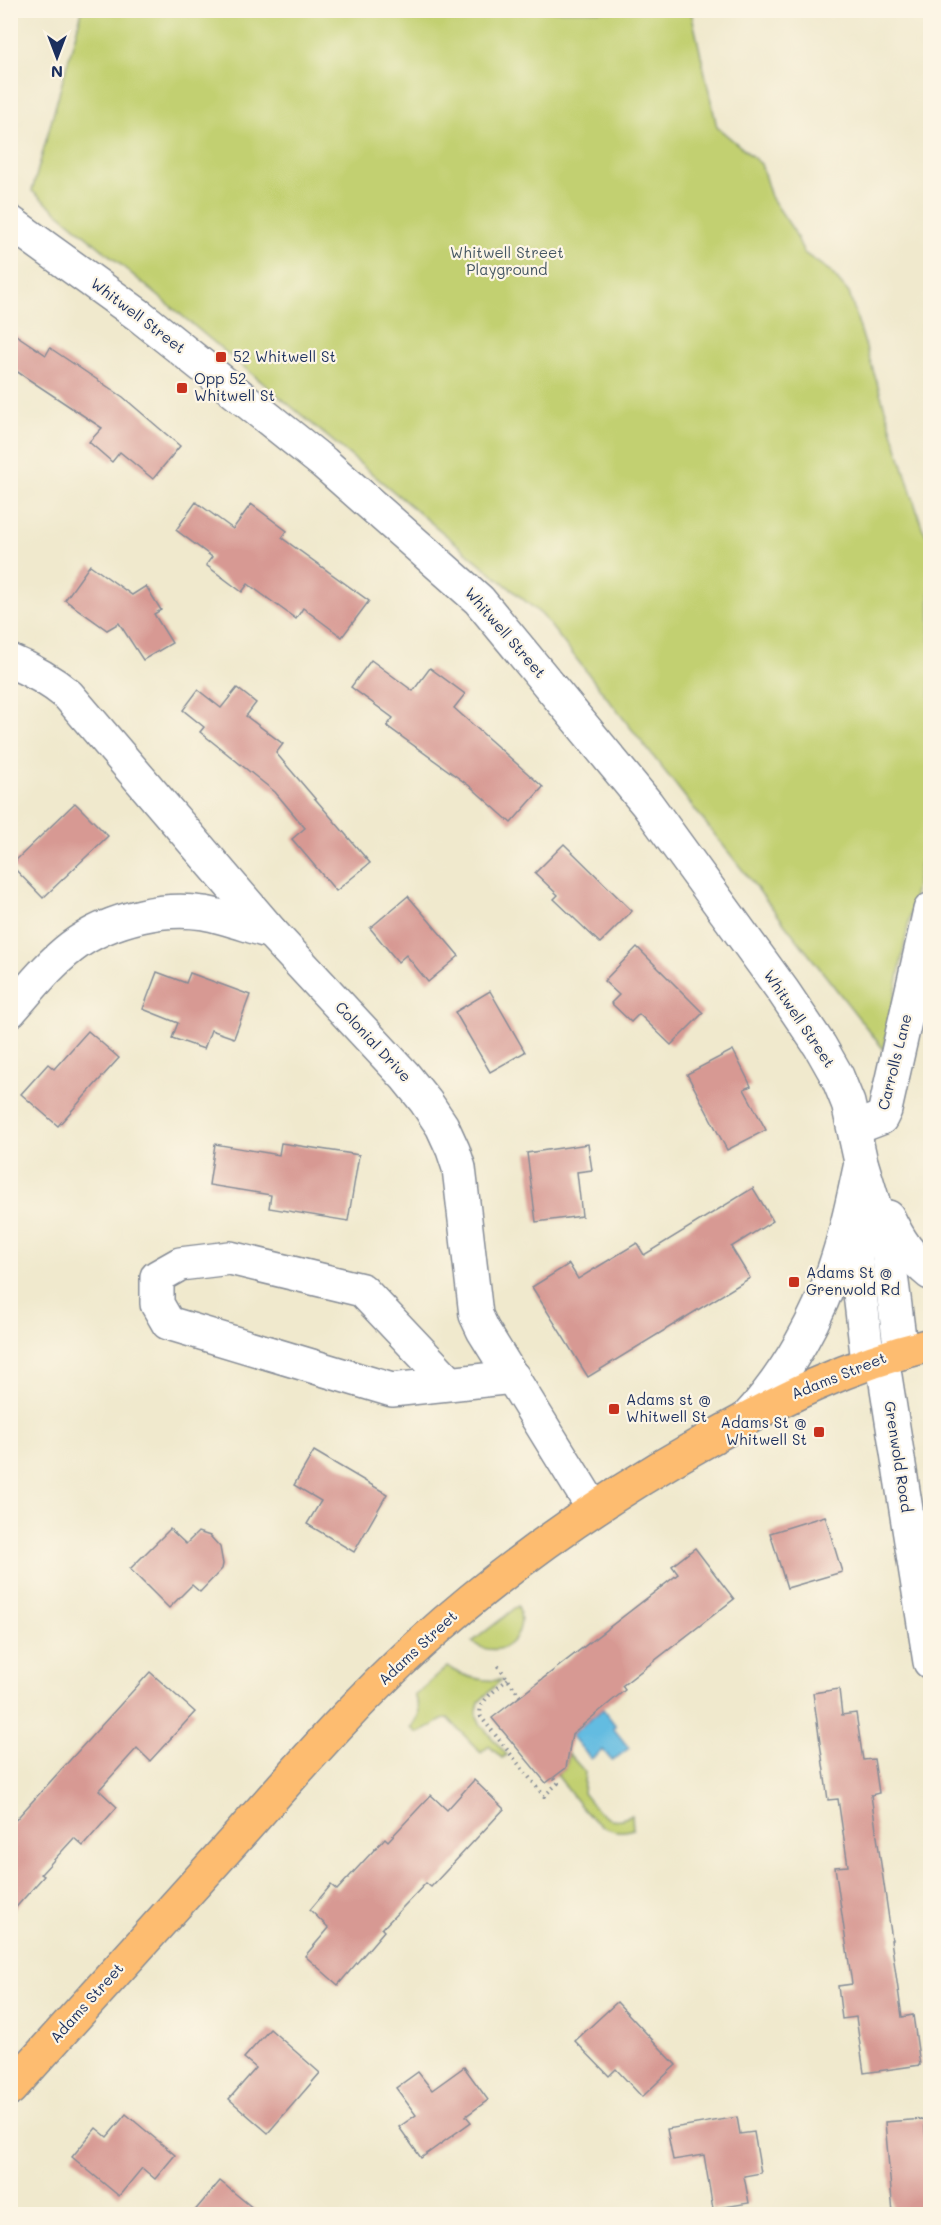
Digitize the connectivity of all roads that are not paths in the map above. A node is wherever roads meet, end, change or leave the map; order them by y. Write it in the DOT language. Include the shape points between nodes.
graph roads {
  1 [pos="10,222"];
  2 [pos="10,661"];
  3 [pos="930,910"];
  4 [pos="271,932"];
  5 [pos="10,1011"];
  6 [pos="855,1128"];
  7 [pos="861,1162"];
  8 [pos="930,1273"];
  9 [pos="895,1354"];
  10 [pos="513,1377"];
  11 [pos="450,1383"];
  12 [pos="746,1419"];
  13 [pos="592,1509"];
  14 [pos="930,1662"];
  15 [pos="10,2089"];
  1 -- 6 [label="street, Whitwell Street" via="140,316 305,448 480,600 647,804 783,991 830,1063 844,1091"];
  2 -- 4 [label="street, Colonial Drive" via="50,680 68,695"];
  3 -- 6 [label="street, Carrolls Lane" via="885,1110 881,1118"];
  4 -- 5 [label="street" via="188,911 156,912 128,919 85,936 72,946"];
  4 -- 10 [label="street, Colonial Drive" via="405,1076 442,1126 459,1168 476,1315"];
  6 -- 7 [label="street, Whitwell Street"];
  7 -- 8 [label="street" via="901,1243"];
  7 -- 9 [label="street, Whitwell Street" via="856,1259"];
  7 -- 12 [label="street" via="838,1258 816,1314 766,1398"];
  9 -- 12 [label="main road, Adams Street" via="794,1394"];
  9 -- 14 [label="street, Grenwold Road"];
  10 -- 11 [label="street"];
  10 -- 13 [label="street, Colonial Drive"];
  11 -- 11 [label="street" via="362,1290 230,1258 180,1264 158,1277 158,1304 168,1323 392,1390"];
  12 -- 13 [label="main road, Adams Street"];
  13 -- 15 [label="main road, Adams Street" via="467,1603 377,1686"];
}
